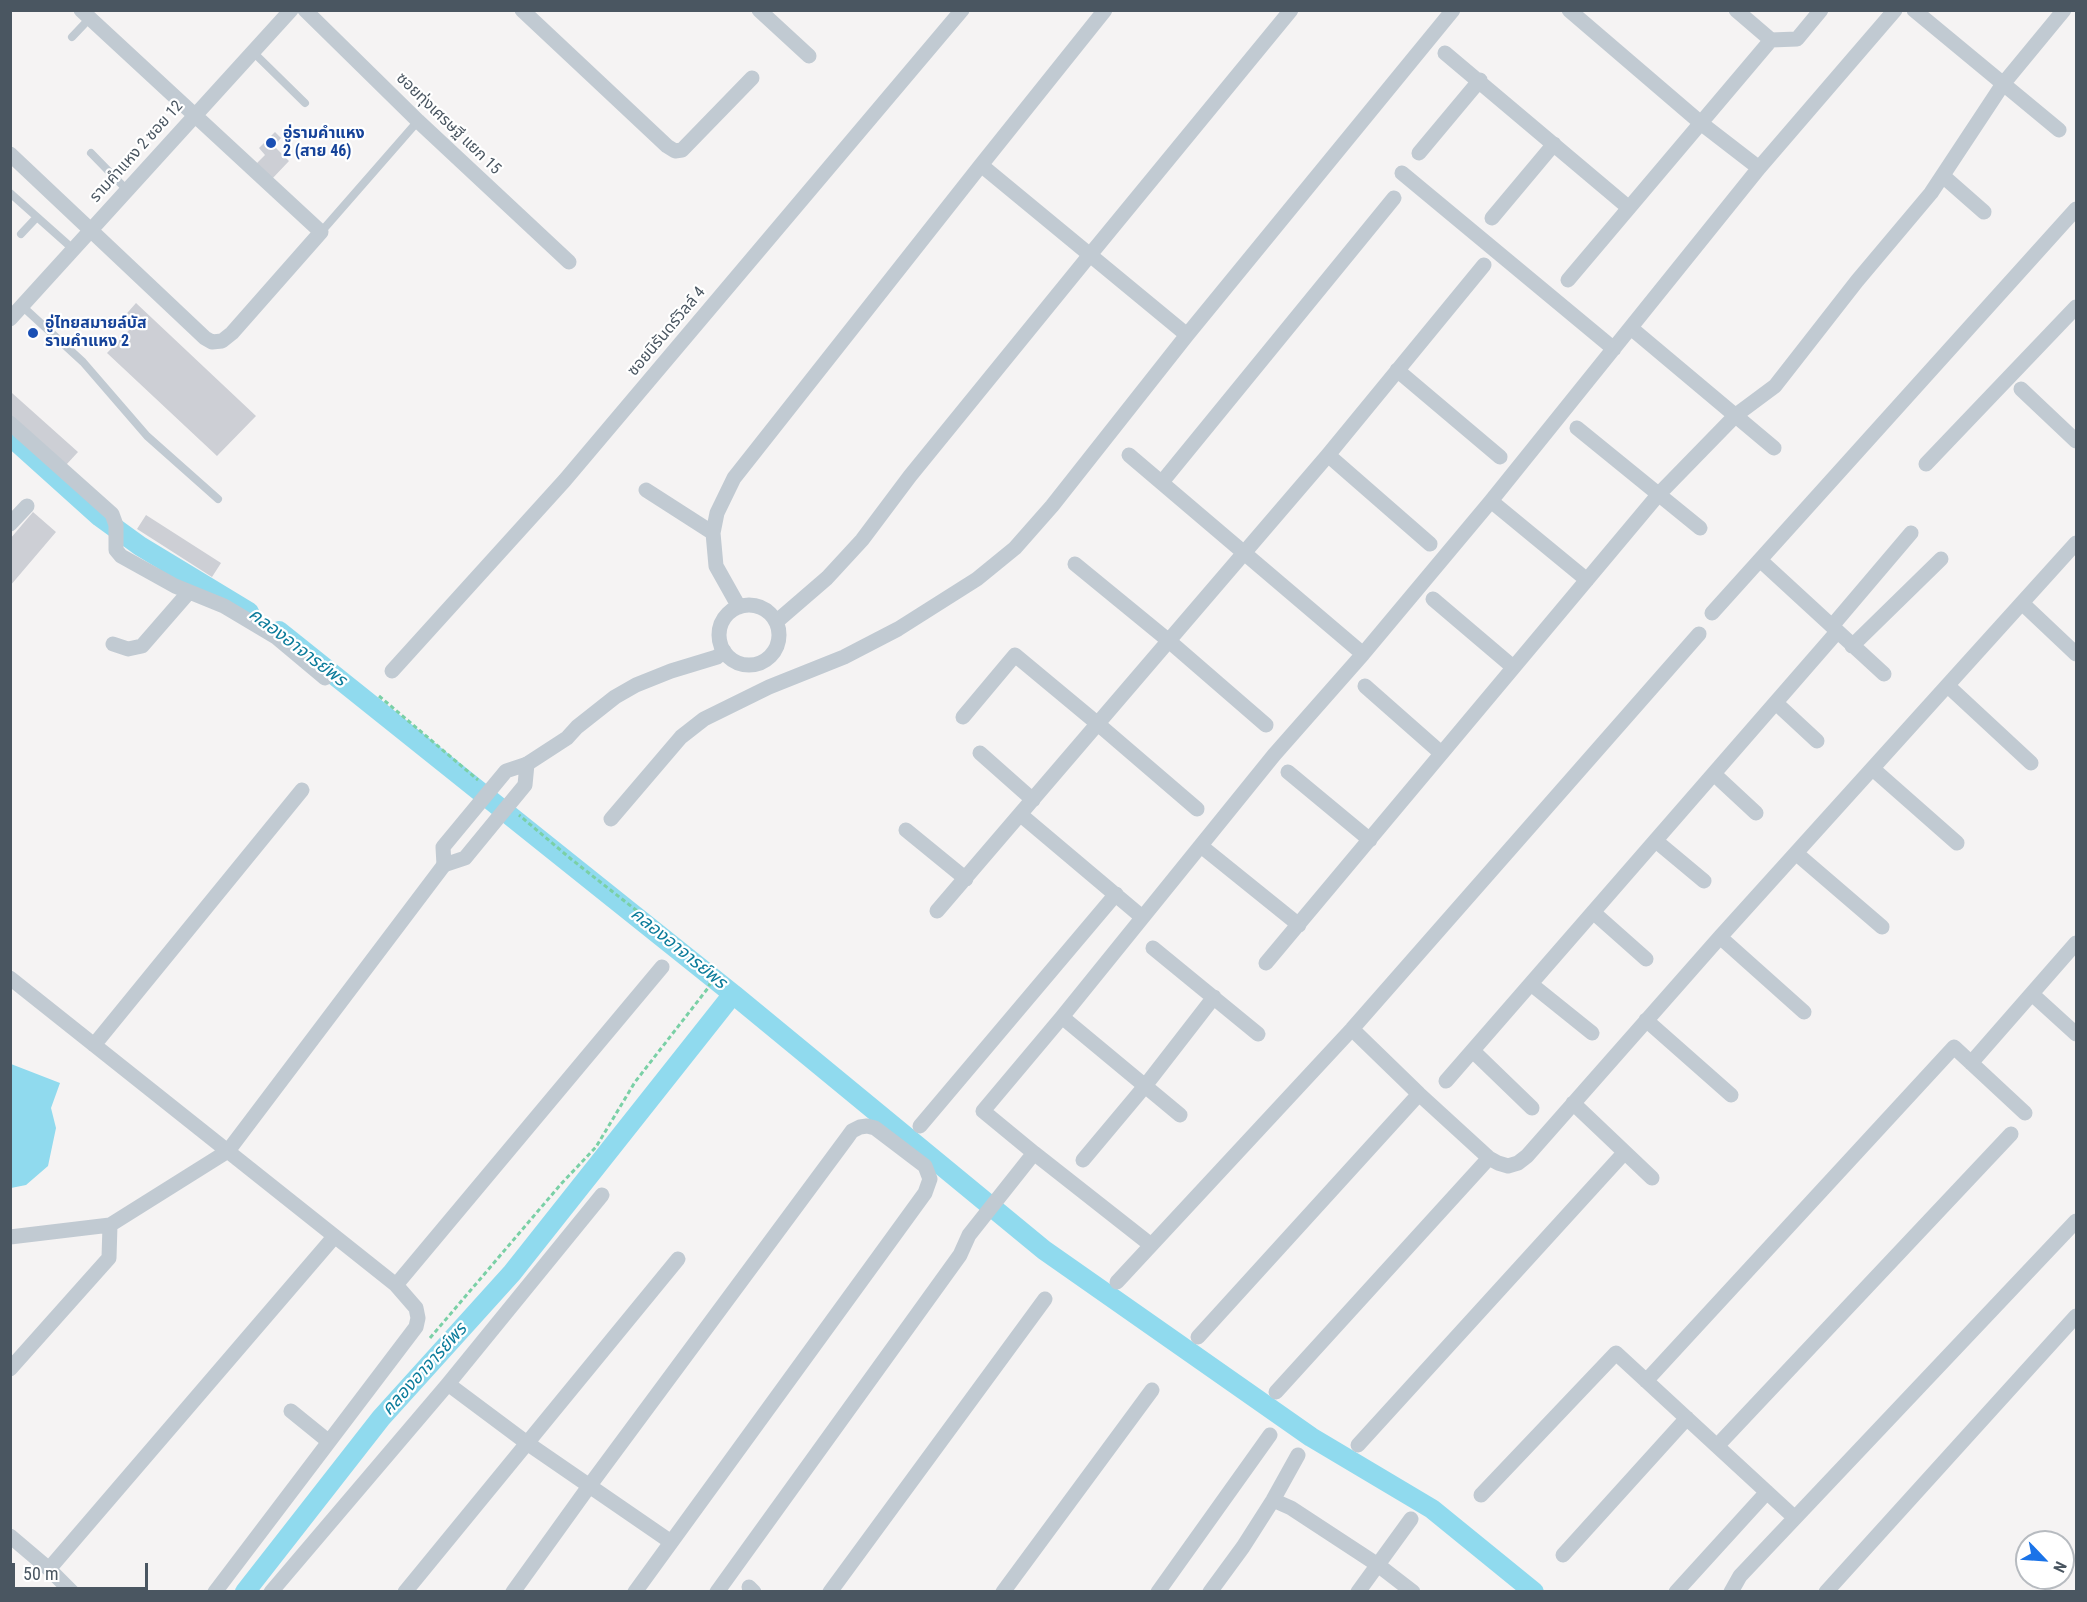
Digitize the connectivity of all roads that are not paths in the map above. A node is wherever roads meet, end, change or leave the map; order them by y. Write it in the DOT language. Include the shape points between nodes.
graph roads {
  1 [pos="291,10"];
  2 [pos="305,10"];
  3 [pos="522,10"];
  4 [pos="759,10"];
  5 [pos="962,10"];
  6 [pos="1105,10"];
  7 [pos="1291,10"];
  8 [pos="1453,10"];
  9 [pos="1569,10"];
  10 [pos="1736,10"];
  11 [pos="1821,10"];
  12 [pos="1895,10"];
  13 [pos="1914,10"];
  14 [pos="2064,10"];
  15 [pos="86,14"];
  16 [pos="72,37"];
  17 [pos="1771,40"];
  18 [pos="253,52"];
  19 [pos="1445,53"];
  20 [pos="809,57"];
  21 [pos="752,78"];
  22 [pos="1480,80"];
  23 [pos="2003,84"];
  24 [pos="305,103"];
  25 [pos="194,116"];
  26 [pos="418,121"];
  27 [pos="1702,124"];
  28 [pos="2059,130"];
  29 [pos="1554,144"];
  30 [pos="91,153"];
  31 [pos="1419,153"];
  32 [pos="10,154"];
  33 [pos="981,165"];
  34 [pos="1760,168"];
  35 [pos="1402,173"];
  36 [pos="1943,176"];
  37 [pos="127,190"];
  38 [pos="10,193"];
  39 [pos="1394,198"];
  40 [pos="1629,208"];
  41 [pos="2076,209"];
  42 [pos="1984,212"];
  43 [pos="37,218"];
  44 [pos="1492,218"];
  45 [pos="90,230"];
  46 [pos="321,232"];
  47 [pos="21,234"];
  48 [pos="73,249"];
  49 [pos="1089,256"];
  50 [pos="568,262"];
  51 [pos="1485,265"];
  52 [pos="1568,280"];
  53 [pos="22,306"];
  54 [pos="2076,307"];
  55 [pos="10,319"];
  56 [pos="1631,328"];
  57 [pos="1187,335"];
  58 [pos="1614,349"];
  59 [pos="1397,370"];
  60 [pos="2021,389"];
  61 [pos="1736,415"];
  62 [pos="10,423"];
  63 [pos="1577,428"];
  64 [pos="2076,441"];
  65 [pos="1774,448"];
  66 [pos="1328,454"];
  67 [pos="1129,455"];
  68 [pos="1500,457"];
  69 [pos="1926,464"];
  70 [pos="1162,482"];
  71 [pos="646,490"];
  72 [pos="1658,495"];
  73 [pos="218,499"];
  74 [pos="1491,501"];
  75 [pos="27,506"];
  76 [pos="10,524"];
  77 [pos="1700,528"];
  78 [pos="713,533"];
  79 [pos="1911,533"];
  80 [pos="2076,543"];
  81 [pos="1430,544"];
  82 [pos="1243,553"];
  83 [pos="1941,559"];
  84 [pos="1760,560"];
  85 [pos="1075,564"];
  86 [pos="1587,580"];
  87 [pos="189,592"];
  88 [pos="1433,599"];
  89 [pos="2022,603"];
  90 [pos="739,607"];
  91 [pos="1712,613"];
  92 [pos="776,622"];
  93 [pos="1835,629"];
  94 [pos="1699,634"];
  95 [pos="1169,641"];
  96 [pos="113,644"];
  97 [pos="1852,646"];
  98 [pos="724,651"];
  99 [pos="1363,654"];
  100 [pos="2076,654"];
  101 [pos="764,661"];
  102 [pos="1513,667"];
  103 [pos="392,671"];
  104 [pos="1884,675"];
  105 [pos="325,678"];
  106 [pos="1365,686"];
  107 [pos="1948,686"];
  108 [pos="769,687"];
  109 [pos="1776,703"];
  110 [pos="963,717"];
  111 [pos="1098,724"];
  112 [pos="1266,725"];
  113 [pos="1817,741"];
  114 [pos="980,753"];
  115 [pos="1441,753"];
  116 [pos="2031,763"];
  117 [pos="527,764"];
  118 [pos="1873,769"];
  119 [pos="1288,772"];
  120 [pos="1714,774"];
  121 [pos="302,790"];
  122 [pos="1033,800"];
  123 [pos="1197,810"];
  124 [pos="1756,813"];
  125 [pos="1021,815"];
  126 [pos="611,819"];
  127 [pos="906,830"];
  128 [pos="1370,840"];
  129 [pos="1656,841"];
  130 [pos="1957,843"];
  131 [pos="1202,846"];
  132 [pos="1797,854"];
  133 [pos="444,865"];
  134 [pos="966,879"];
  135 [pos="1704,881"];
  136 [pos="1116,894"];
  137 [pos="937,912"];
  138 [pos="1593,912"];
  139 [pos="1142,917"];
  140 [pos="1299,926"];
  141 [pos="1882,927"];
  142 [pos="1720,937"];
  143 [pos="2076,943"];
  144 [pos="1153,948"];
  145 [pos="1646,959"];
  146 [pos="1266,963"];
  147 [pos="662,967"];
  148 [pos="10,978"];
  149 [pos="1531,984"];
  150 [pos="2032,994"];
  151 [pos="1214,997"];
  152 [pos="1804,1012"];
  153 [pos="1062,1017"];
  154 [pos="1646,1020"];
  155 [pos="1352,1029"];
  156 [pos="1592,1033"];
  157 [pos="1258,1034"];
  158 [pos="2076,1034"];
  159 [pos="94,1045"];
  160 [pos="1473,1051"];
  161 [pos="1971,1063"];
  162 [pos="1446,1081"];
  163 [pos="1145,1086"];
  164 [pos="1419,1094"];
  165 [pos="1731,1095"];
  166 [pos="1573,1102"];
  167 [pos="1532,1108"];
  168 [pos="2025,1113"];
  169 [pos="1180,1114"];
  170 [pos="920,1126"];
  171 [pos="2011,1134"];
  172 [pos="228,1151"];
  173 [pos="1034,1153"];
  174 [pos="1624,1153"];
  175 [pos="1489,1158"];
  176 [pos="1083,1160"];
  177 [pos="1652,1178"];
  178 [pos="602,1195"];
  179 [pos="2076,1221"];
  180 [pos="110,1225"];
  181 [pos="10,1237"];
  182 [pos="334,1237"];
  183 [pos="1151,1245"];
  184 [pos="678,1259"];
  185 [pos="1117,1282"];
  186 [pos="396,1285"];
  187 [pos="1045,1299"];
  188 [pos="2076,1316"];
  189 [pos="1198,1337"];
  190 [pos="10,1370"];
  191 [pos="1647,1381"];
  192 [pos="448,1384"];
  193 [pos="1152,1390"];
  194 [pos="1276,1392"];
  195 [pos="291,1412"];
  196 [pos="1687,1418"];
  197 [pos="1270,1435"];
  198 [pos="328,1441"];
  199 [pos="527,1443"];
  200 [pos="1358,1445"];
  201 [pos="1717,1446"];
  202 [pos="1298,1455"];
  203 [pos="590,1485"];
  204 [pos="1767,1492"];
  205 [pos="1481,1495"];
  206 [pos="1274,1500"];
  207 [pos="1795,1518"];
  208 [pos="1411,1519"];
  209 [pos="10,1536"];
  210 [pos="671,1542"];
  211 [pos="1563,1555"];
  212 [pos="1378,1565"];
  213 [pos="49,1569"];
  214 [pos="72,1592"];
  215 [pos="216,1592"];
  216 [pos="271,1592"];
  217 [pos="405,1592"];
  218 [pos="513,1592"];
  219 [pos="635,1592"];
  220 [pos="717,1592"];
  221 [pos="830,1592"];
  222 [pos="1004,1592"];
  223 [pos="1158,1592"];
  224 [pos="1210,1592"];
  225 [pos="1358,1592"];
  226 [pos="1413,1592"];
  227 [pos="1676,1592"];
  228 [pos="1731,1592"];
  229 [pos="1826,1592"];
  1 -- 18 [label="street, รามคำแหง 2 ซอย 12"];
  2 -- 26 [label="street, ซอยทุ่งเศรษฐี แยก 15"];
  3 -- 21 [label="street" via="675,151 682,150"];
  4 -- 20 [label="street"];
  5 -- 103 [label="street, ซอยนิรันดร์วิลล์ 4" via="565,480"];
  6 -- 33 [label="street"];
  7 -- 49 [label="street"];
  8 -- 57 [label="street"];
  9 -- 27 [label="street"];
  10 -- 17 [label="street"];
  11 -- 17 [label="street" via="1797,39"];
  12 -- 34 [label="street"];
  13 -- 23 [label="street"];
  14 -- 23 [label="street"];
  15 -- 16 [label="lane"];
  15 -- 25 [label="street"];
  17 -- 27 [label="street"];
  18 -- 24 [label="lane"];
  18 -- 25 [label="street, รามคำแหง 2 ซอย 12"];
  19 -- 22 [label="street"];
  22 -- 29 [label="street"];
  22 -- 31 [label="street"];
  23 -- 28 [label="street"];
  23 -- 36 [label="street"];
  25 -- 37 [label="street, รามคำแหง 2 ซอย 12"];
  25 -- 46 [label="street"];
  26 -- 46 [label="lane"];
  26 -- 50 [label="street, ซอยทุ่งเศรษฐี แยก 15"];
  27 -- 34 [label="street"];
  27 -- 40 [label="street"];
  29 -- 40 [label="street"];
  29 -- 44 [label="street"];
  30 -- 37 [label="lane"];
  32 -- 45 [label="street"];
  33 -- 49 [label="street"];
  33 -- 78 [label="street" via="734,478 717,513"];
  34 -- 56 [label="street"];
  35 -- 58 [label="street"];
  36 -- 42 [label="street"];
  36 -- 61 [label="street" via="1775,386"];
  37 -- 45 [label="street, รามคำแหง 2 ซอย 12"];
  38 -- 43 [label="lane"];
  39 -- 70 [label="street"];
  40 -- 52 [label="street"];
  41 -- 84 [label="street"];
  43 -- 47 [label="lane"];
  43 -- 48 [label="lane"];
  45 -- 46 [label="street" via="212,342 222,341 232,333"];
  45 -- 48 [label="street, รามคำแหง 2 ซอย 12"];
  48 -- 53 [label="street, รามคำแหง 2 ซอย 12"];
  49 -- 57 [label="street"];
  49 -- 92 [label="street" via="862,540 827,578"];
  51 -- 59 [label="street"];
  53 -- 55 [label="street, รามคำแหง 2 ซอย 12"];
  53 -- 73 [label="lane" via="83,362 147,436"];
  54 -- 69 [label="street"];
  56 -- 58 [label="street"];
  56 -- 61 [label="street"];
  57 -- 108 [label="street" via="1015,548 977,579 898,629 844,657"];
  58 -- 74 [label="street"];
  59 -- 66 [label="street"];
  59 -- 68 [label="street"];
  60 -- 64 [label="street"];
  61 -- 65 [label="street"];
  61 -- 72 [label="street"];
  62 -- 87 [label="street" via="112,514 116,550"];
  63 -- 72 [label="street"];
  66 -- 81 [label="street"];
  66 -- 82 [label="street"];
  67 -- 70 [label="street"];
  70 -- 82 [label="street"];
  71 -- 78 [label="street"];
  72 -- 77 [label="street"];
  72 -- 86 [label="street"];
  74 -- 86 [label="street"];
  74 -- 99 [label="street"];
  75 -- 76 [label="street"];
  78 -- 90 [label="street" via="716,566"];
  79 -- 93 [label="street"];
  80 -- 89 [label="street"];
  82 -- 95 [label="street"];
  82 -- 99 [label="street"];
  83 -- 97 [label="street"];
  84 -- 91 [label="street"];
  84 -- 93 [label="street"];
  85 -- 95 [label="street"];
  86 -- 102 [label="street"];
  87 -- 96 [label="street" via="142,646 128,649"];
  87 -- 105 [label="street" via="224,606 276,637"];
  88 -- 102 [label="street"];
  89 -- 100 [label="street"];
  89 -- 107 [label="street"];
  90 -- 92 [label="street" via="756,606"];
  90 -- 98 [label="street" via="731,611 721,626 720,643"];
  92 -- 101 [label="street" via="778,639"];
  93 -- 97 [label="street"];
  93 -- 109 [label="street"];
  94 -- 155 [label="street"];
  95 -- 111 [label="street"];
  95 -- 112 [label="street"];
  97 -- 104 [label="street"];
  98 -- 101 [label="street" via="746,665"];
  98 -- 117 [label="street" via="615,697 567,738"];
  99 -- 131 [label="street"];
  101 -- 108 [label="street"];
  102 -- 115 [label="street"];
  106 -- 115 [label="street"];
  107 -- 116 [label="street"];
  107 -- 118 [label="street"];
  108 -- 126 [label="street" via="690,729"];
  109 -- 113 [label="street"];
  109 -- 120 [label="street"];
  110 -- 111 [label="street" via="1015,655"];
  111 -- 122 [label="street"];
  111 -- 123 [label="street"];
  114 -- 122 [label="street"];
  115 -- 128 [label="street"];
  117 -- 133 [label="street, bridge" via="525,785 488,831 465,858"];
  117 -- 133 [label="street, bridge" via="506,771 443,847"];
  118 -- 130 [label="street"];
  118 -- 132 [label="street"];
  119 -- 128 [label="street"];
  120 -- 124 [label="street"];
  120 -- 129 [label="street"];
  121 -- 159 [label="street"];
  122 -- 125 [label="street"];
  125 -- 134 [label="street"];
  125 -- 136 [label="street"];
  127 -- 134 [label="street"];
  128 -- 140 [label="street"];
  129 -- 135 [label="street"];
  129 -- 138 [label="street"];
  131 -- 139 [label="street"];
  131 -- 140 [label="street"];
  132 -- 141 [label="street"];
  132 -- 142 [label="street"];
  133 -- 172 [label="street"];
  134 -- 137 [label="street"];
  136 -- 139 [label="street"];
  136 -- 170 [label="street"];
  138 -- 145 [label="street"];
  138 -- 149 [label="street"];
  139 -- 153 [label="street"];
  140 -- 146 [label="street"];
  142 -- 152 [label="street"];
  142 -- 154 [label="street"];
  143 -- 150 [label="street"];
  144 -- 151 [label="street"];
  147 -- 186 [label="street"];
  148 -- 159 [label="street"];
  149 -- 156 [label="street"];
  149 -- 160 [label="street"];
  150 -- 158 [label="street"];
  150 -- 161 [label="street"];
  151 -- 157 [label="street"];
  151 -- 163 [label="street"];
  153 -- 163 [label="street"];
  153 -- 173 [label="street" via="983,1111"];
  154 -- 165 [label="street"];
  154 -- 166 [label="street"];
  155 -- 164 [label="street"];
  155 -- 183 [label="street"];
  159 -- 172 [label="street"];
  160 -- 162 [label="street"];
  160 -- 167 [label="street"];
  161 -- 168 [label="street"];
  161 -- 191 [label="street" via="1954,1047"];
  163 -- 169 [label="street"];
  163 -- 176 [label="street"];
  164 -- 175 [label="street"];
  164 -- 189 [label="street"];
  166 -- 174 [label="street"];
  166 -- 175 [label="street" via="1518,1163 1508,1166"];
  171 -- 201 [label="street"];
  172 -- 180 [label="street"];
  172 -- 182 [label="street"];
  173 -- 183 [label="street"];
  173 -- 220 [label="street" via="969,1235 960,1255"];
  174 -- 177 [label="street"];
  174 -- 200 [label="street"];
  175 -- 194 [label="street"];
  178 -- 192 [label="street"];
  179 -- 207 [label="street"];
  180 -- 181 [label="street"];
  180 -- 190 [label="street" via="109,1258"];
  182 -- 186 [label="street"];
  182 -- 213 [label="street"];
  183 -- 185 [label="street"];
  184 -- 199 [label="street"];
  186 -- 198 [label="street" via="416,1308 416,1327"];
  187 -- 221 [label="street"];
  188 -- 229 [label="street"];
  191 -- 196 [label="street"];
  191 -- 205 [label="street" via="1616,1353"];
  192 -- 199 [label="street"];
  192 -- 216 [label="street"];
  193 -- 222 [label="street"];
  195 -- 198 [label="street"];
  196 -- 201 [label="street"];
  196 -- 211 [label="street"];
  197 -- 223 [label="street"];
  198 -- 215 [label="street"];
  199 -- 203 [label="street"];
  199 -- 217 [label="street"];
  201 -- 204 [label="street"];
  202 -- 206 [label="street"];
  203 -- 210 [label="street"];
  203 -- 210 [label="street" via="852,1131 867,1126 875,1128 925,1166 929,1186"];
  203 -- 218 [label="street"];
  204 -- 207 [label="street"];
  204 -- 227 [label="street"];
  206 -- 212 [label="street"];
  206 -- 224 [label="street"];
  207 -- 228 [label="street" via="1740,1576"];
  208 -- 212 [label="street"];
  209 -- 213 [label="street"];
  210 -- 219 [label="street"];
  212 -- 225 [label="street"];
  212 -- 226 [label="street"];
  213 -- 214 [label="street"];
}
